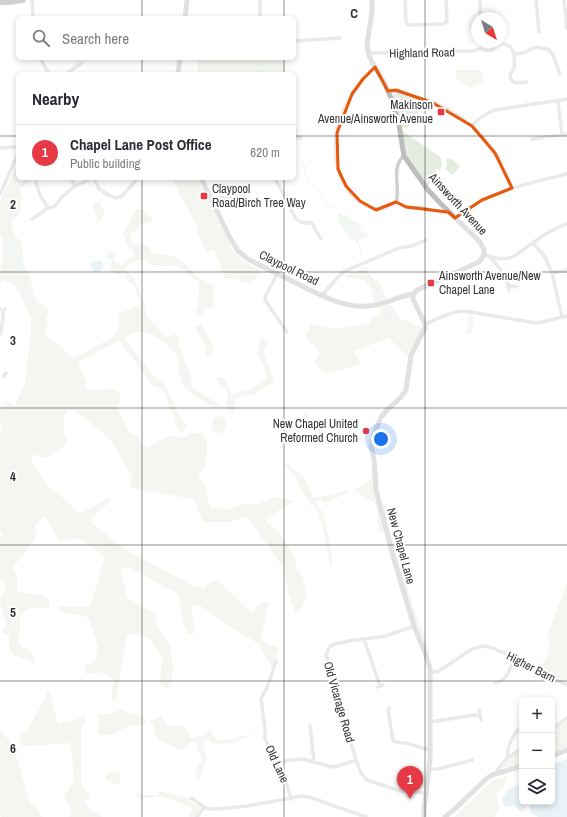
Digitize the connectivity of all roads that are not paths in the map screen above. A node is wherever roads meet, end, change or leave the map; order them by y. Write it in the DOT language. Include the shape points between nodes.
graph roads {
  1 [pos="23,0"];
  2 [pos="32,0"];
  3 [pos="187,0"];
  4 [pos="260,0"];
  5 [pos="372,0"];
  6 [pos="405,0"];
  7 [pos="446,0"];
  8 [pos="480,0"];
  9 [pos="536,0"];
  10 [pos="564,0"];
  11 [pos="0,2"];
  12 [pos="480,12"];
  13 [pos="33,16"];
  14 [pos="185,16"];
  15 [pos="260,16"];
  16 [pos="567,28"];
  17 [pos="539,32"];
  18 [pos="340,38"];
  19 [pos="296,40"];
  20 [pos="507,45"];
  21 [pos="481,48"];
  22 [pos="495,48"];
  23 [pos="555,50"];
  24 [pos="369,53"];
  25 [pos="551,53"];
  26 [pos="514,54"];
  27 [pos="41,60"];
  28 [pos="180,60"];
  29 [pos="82,63"];
  30 [pos="375,66"];
  31 [pos="48,72"];
  32 [pos="72,72"];
  33 [pos="178,72"];
  34 [pos="560,74"];
  35 [pos="525,89"];
  36 [pos="388,91"];
  37 [pos="567,99"];
  38 [pos="558,101"];
  39 [pos="472,126"];
  40 [pos="567,134"];
  41 [pos="562,135"];
  42 [pos="296,137"];
  43 [pos="301,138"];
  44 [pos="532,139"];
  45 [pos="16,146"];
  46 [pos="0,148"];
  47 [pos="404,156"];
  48 [pos="16,158"];
  49 [pos="567,174"];
  50 [pos="72,180"];
  51 [pos="88,180"];
  52 [pos="94,180"];
  53 [pos="136,180"];
  54 [pos="202,180"];
  55 [pos="276,180"];
  56 [pos="36,182"];
  57 [pos="75,186"];
  58 [pos="512,188"];
  59 [pos="0,194"];
  60 [pos="210,198"];
  61 [pos="232,198"];
  62 [pos="396,202"];
  63 [pos="48,208"];
  64 [pos="448,212"];
  65 [pos="455,218"];
  66 [pos="32,219"];
  67 [pos="567,224"];
  68 [pos="321,239"];
  69 [pos="426,240"];
  70 [pos="533,243"];
  71 [pos="486,255"];
  72 [pos="567,270"];
  73 [pos="552,273"];
  74 [pos="277,274"];
  75 [pos="508,284"];
  76 [pos="518,287"];
  77 [pos="509,291"];
  78 [pos="413,294"];
  79 [pos="322,295"];
  80 [pos="3,310"];
  81 [pos="567,316"];
  82 [pos="562,317"];
  83 [pos="426,324"];
  84 [pos="287,332"];
  85 [pos="0,334"];
  86 [pos="414,626"];
  87 [pos="364,639"];
  88 [pos="514,657"];
  89 [pos="276,660"];
  90 [pos="430,673"];
  91 [pos="496,684"];
  92 [pos="567,685"];
  93 [pos="380,686"];
  94 [pos="389,708"];
  95 [pos="567,718"];
  96 [pos="481,720"];
  97 [pos="430,722"];
  98 [pos="310,726"];
  99 [pos="555,727"];
  100 [pos="519,729"];
  101 [pos="431,750"];
  102 [pos="567,750"];
  103 [pos="519,751"];
  104 [pos="555,755"];
  105 [pos="508,757"];
  106 [pos="356,760"];
  107 [pos="472,760"];
  108 [pos="314,762"];
  109 [pos="277,763"];
  110 [pos="519,767"];
  111 [pos="430,769"];
  112 [pos="496,774"];
  113 [pos="426,793"];
  114 [pos="191,798"];
  115 [pos="291,799"];
  116 [pos="204,807"];
  117 [pos="197,817"];
  118 [pos="366,817"];
  119 [pos="424,817"];
  120 [pos="445,817"];
  1 -- 11 [label="highway"];
  2 -- 13 [label="street"];
  3 -- 14 [label="street"];
  4 -- 15 [label="street"];
  5 -- 24 [label="street, Ainsworth Avenue" via="367,44"];
  6 -- 7 [label="street" via="406,22 409,25 446,23"];
  8 -- 12 [label="street"];
  9 -- 17 [label="street"];
  10 -- 16 [label="street"];
  18 -- 19 [label="street"];
  20 -- 26 [label="street"];
  21 -- 22 [label="street" via="490,51"];
  21 -- 24 [label="street, Highland Road" via="474,51"];
  23 -- 25 [label="street"];
  24 -- 30 [label="street, Ainsworth Avenue"];
  25 -- 26 [label="street" via="538,47"];
  25 -- 34 [label="street"];
  26 -- 35 [label="street" via="510,78 516,83 526,82"];
  27 -- 31 [label="street"];
  28 -- 33 [label="street"];
  29 -- 32 [label="street"];
  30 -- 36 [label="street, Ainsworth Avenue"];
  30 -- 62 [label="street" via="352,94 343,113 337,133 336,157 338,169 346,186 365,206 382,209"];
  36 -- 39 [label="street" via="396,90 433,103 455,113"];
  36 -- 47 [label="street, Ainsworth Avenue" via="396,113"];
  37 -- 38 [label="street"];
  38 -- 39 [label="street" via="495,110 484,115"];
  38 -- 41 [label="street"];
  39 -- 58 [label="street" via="495,153"];
  40 -- 41 [label="street"];
  41 -- 44 [label="street"];
  42 -- 43 [label="street"];
  45 -- 46 [label="street"];
  47 -- 62 [label="street" via="397,167"];
  47 -- 64 [label="street, Ainsworth Avenue" via="428,190"];
  48 -- 59 [label="street"];
  49 -- 58 [label="street"];
  50 -- 57 [label="street"];
  51 -- 57 [label="street"];
  52 -- 53 [label="street" via="99,189 117,198"];
  54 -- 60 [label="street, Claypool Road"];
  55 -- 68 [label="street" via="296,219 312,223"];
  56 -- 63 [label="street"];
  57 -- 63 [label="street" via="57,204"];
  58 -- 65 [label="street" via="477,203"];
  60 -- 61 [label="street"];
  60 -- 74 [label="street, Claypool Road" via="238,251"];
  62 -- 64 [label="street" via="406,207"];
  63 -- 66 [label="street"];
  64 -- 65 [label="street, Ainsworth Avenue"];
  65 -- 71 [label="street, Ainsworth Avenue" via="480,242"];
  67 -- 70 [label="street" via="550,231"];
  69 -- 79 [label="street" via="399,248 345,271"];
  70 -- 71 [label="street" via="511,258"];
  70 -- 73 [label="street" via="545,257"];
  71 -- 75 [label="street" via="502,271"];
  71 -- 78 [label="street, Ainsworth Avenue" via="474,265"];
  72 -- 73 [label="street"];
  73 -- 82 [label="street"];
  74 -- 79 [label="street, Claypool Road"];
  74 -- 84 [label="street" via="265,299"];
  75 -- 76 [label="street"];
  75 -- 77 [label="street"];
  78 -- 79 [label="street, Claypool Road" via="376,306 364,307 344,304"];
  78 -- 83 [label="street"];
  80 -- 85 [label="street"];
  81 -- 82 [label="street"];
  82 -- 83 [label="street" via="536,323 459,311"];
  83 -- 86 [label="street, New Chapel Lane" via="425,331 410,355 406,390 381,417 371,446 376,490"];
  86 -- 87 [label="street, Old Vicarage Road" via="386,636"];
  86 -- 90 [label="street, New Chapel Lane"];
  87 -- 93 [label="street"];
  87 -- 106 [label="street, Old Vicarage Road" via="332,645 326,655"];
  88 -- 90 [label="street, Higher Barn" via="480,646 438,671"];
  88 -- 91 [label="street" via="505,678"];
  88 -- 92 [label="street, Higher Barn"];
  89 -- 109 [label="street, Old Lane" via="261,703 265,737"];
  90 -- 97 [label="street, New Chapel Lane"];
  94 -- 101 [label="street" via="393,741"];
  95 -- 99 [label="street"];
  96 -- 97 [label="street" via="479,712"];
  97 -- 101 [label="street, New Chapel Lane"];
  98 -- 108 [label="street"];
  100 -- 105 [label="street" via="509,744"];
  101 -- 111 [label="street, New Chapel Lane"];
  102 -- 104 [label="street"];
  103 -- 105 [label="street"];
  105 -- 112 [label="street"];
  106 -- 108 [label="street" via="335,767"];
  106 -- 113 [label="street, Old Vicarage Road" via="367,780 400,791"];
  107 -- 111 [label="street" via="438,770"];
  108 -- 109 [label="street" via="300,759"];
  109 -- 115 [label="street, Old Lane" via="288,784"];
  110 -- 112 [label="street"];
  111 -- 113 [label="street, New Chapel Lane"];
  112 -- 120 [label="street" via="486,779"];
  113 -- 119 [label="street, New Chapel Lane"];
  114 -- 116 [label="street"];
  115 -- 116 [label="street" via="216,809"];
  115 -- 118 [label="street" via="302,796 313,798"];
  116 -- 117 [label="street"];
}
